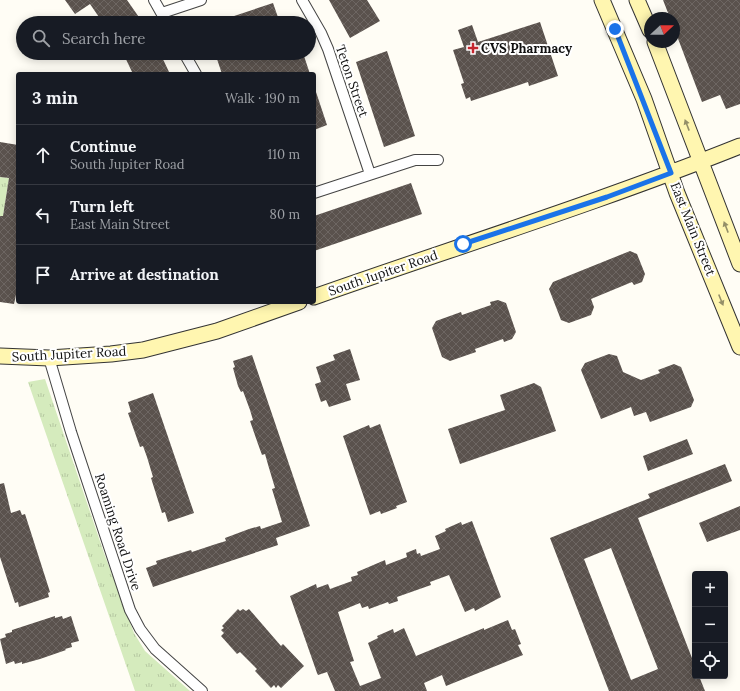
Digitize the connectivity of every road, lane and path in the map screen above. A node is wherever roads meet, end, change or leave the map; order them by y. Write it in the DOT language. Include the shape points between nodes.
graph roads {
  1 [pos="154,0"];
  2 [pos="201,0"];
  3 [pos="302,0"];
  4 [pos="602,0"];
  5 [pos="637,0"];
  6 [pos="162,13"];
  7 [pos="164,16"];
  8 [pos="311,16"];
  9 [pos="644,16"];
  10 [pos="316,24"];
  11 [pos="657,48"];
  12 [pos="188,60"];
  13 [pos="195,72"];
  14 [pos="740,146"];
  15 [pos="438,160"];
  16 [pos="701,162"];
  17 [pos="671,173"];
  18 [pos="370,174"];
  19 [pos="316,192"];
  20 [pos="740,264"];
  21 [pos="316,296"];
  22 [pos="286,304"];
  23 [pos="273,306"];
  24 [pos="740,347"];
  25 [pos="0,356"];
  26 [pos="49,358"];
  27 [pos="202,691"];
  1 -- 6 [label="street"];
  2 -- 6 [label="street"];
  3 -- 8 [label="street, Teton Street"];
  4 -- 17 [label="street, East Main Street" via="644,99"];
  5 -- 9 [label="street"];
  6 -- 7 [label="street"];
  10 -- 18 [label="street, Teton Street" via="328,49"];
  16 -- 11 [label="street, one-way"];
  12 -- 13 [label="street"];
  14 -- 16 [label="street, South Jupiter Road"];
  15 -- 18 [label="street" via="415,160"];
  16 -- 17 [label="street, South Jupiter Road"];
  20 -- 16 [label="street, one-way"];
  17 -- 21 [label="street, South Jupiter Road"];
  17 -- 24 [label="street, East Main Street, one-way"];
  18 -- 19 [label="street"];
  22 -- 23 [label="street, South Jupiter Road"];
  23 -- 26 [label="street, South Jupiter Road" via="217,331 143,350"];
  25 -- 26 [label="street, South Jupiter Road"];
  26 -- 27 [label="street, Roaming Road Drive" via="130,610 140,630 155,649"];
}
